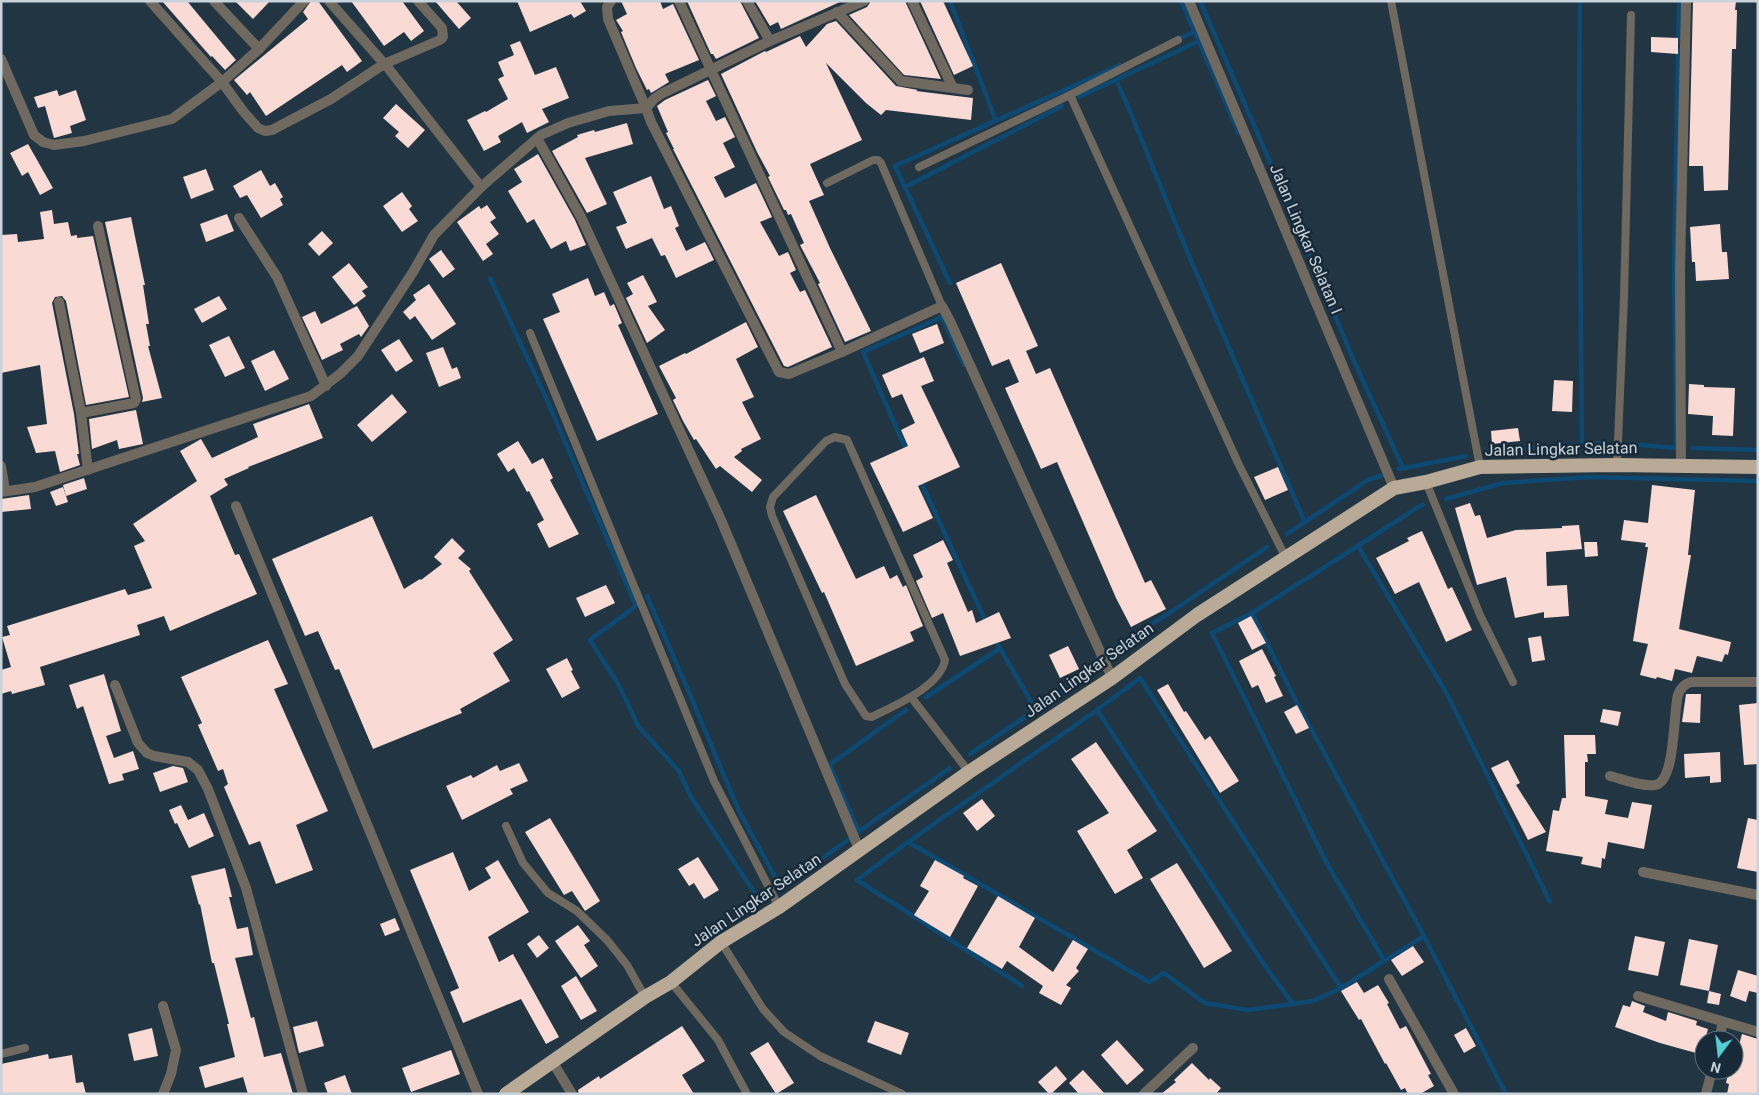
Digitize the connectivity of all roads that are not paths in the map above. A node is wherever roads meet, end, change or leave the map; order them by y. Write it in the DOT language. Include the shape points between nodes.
graph roads {
  1 [pos="150,1"];
  2 [pos="214,1"];
  3 [pos="304,1"];
  4 [pos="329,1"];
  5 [pos="418,1"];
  6 [pos="611,1"];
  7 [pos="679,1"];
  8 [pos="747,1"];
  9 [pos="864,1"];
  10 [pos="912,1"];
  11 [pos="1189,1"];
  12 [pos="1392,1"];
  13 [pos="1686,1"];
  14 [pos="837,12"];
  15 [pos="1631,15"];
  16 [pos="1178,40"];
  17 [pos="770,41"];
  18 [pos="259,49"];
  19 [pos="1,59"];
  20 [pos="386,66"];
  21 [pos="711,70"];
  22 [pos="222,82"];
  23 [pos="953,88"];
  24 [pos="968,90"];
  25 [pos="1070,95"];
  26 [pos="646,108"];
  27 [pos="537,138"];
  28 [pos="920,167"];
  29 [pos="827,183"];
  30 [pos="481,187"];
  31 [pos="239,218"];
  32 [pos="98,226"];
  33 [pos="59,302"];
  34 [pos="942,306"];
  35 [pos="530,333"];
  36 [pos="842,352"];
  37 [pos="326,386"];
  38 [pos="80,413"];
  39 [pos="1617,465"];
  40 [pos="1681,465"];
  41 [pos="1,466"];
  42 [pos="1480,467"];
  43 [pos="1758,467"];
  44 [pos="88,470"];
  45 [pos="1426,482"];
  46 [pos="1394,488"];
  47 [pos="3,491"];
  48 [pos="236,506"];
  49 [pos="1286,558"];
  50 [pos="1112,678"];
  51 [pos="1513,682"];
  52 [pos="1758,682"];
  53 [pos="115,685"];
  54 [pos="911,697"];
  55 [pos="969,772"];
  56 [pos="1610,776"];
  57 [pos="506,826"];
  58 [pos="859,850"];
  59 [pos="1643,872"];
  60 [pos="1758,895"];
  61 [pos="779,907"];
  62 [pos="722,942"];
  63 [pos="1389,979"];
  64 [pos="671,982"];
  65 [pos="1638,996"];
  66 [pos="645,997"];
  67 [pos="163,1006"];
  68 [pos="1723,1022"];
  69 [pos="1721,1030"];
  70 [pos="1758,1032"];
  71 [pos="25,1048"];
  72 [pos="1193,1048"];
  73 [pos="1,1054"];
  74 [pos="552,1061"];
  75 [pos="1710,1080"];
  76 [pos="163,1094"];
  77 [pos="303,1094"];
  78 [pos="478,1094"];
  79 [pos="506,1094"];
  80 [pos="572,1094"];
  81 [pos="747,1094"];
  82 [pos="902,1094"];
  83 [pos="1144,1094"];
  84 [pos="1454,1094"];
  85 [pos="1706,1094"];
  1 -- 22 [label="street"];
  2 -- 18 [label="street"];
  3 -- 18 [label="street"];
  4 -- 20 [label="street"];
  5 -- 20 [label="street" via="442,28 443,37"];
  6 -- 26 [label="street" via="607,7 608,19"];
  7 -- 21 [label="street"];
  8 -- 17 [label="street"];
  9 -- 14 [label="street"];
  10 -- 23 [label="street"];
  11 -- 46 [label="street, Jalan Lingkar Selatan I"];
  12 -- 42 [label="lane"];
  13 -- 40 [label="street" via="1680,270"];
  14 -- 17 [label="street"];
  14 -- 23 [label="street" via="901,81"];
  15 -- 39 [label="lane"];
  16 -- 25 [label="lane"];
  17 -- 21 [label="street"];
  18 -- 22 [label="street"];
  19 -- 22 [label="street" via="34,136 54,144 84,141 172,119"];
  20 -- 22 [label="street" via="272,130 258,128"];
  20 -- 30 [label="street"];
  21 -- 26 [label="street" via="662,94"];
  21 -- 36 [label="street"];
  23 -- 24 [label="street"];
  25 -- 28 [label="lane"];
  25 -- 49 [label="lane" via="1239,465"];
  26 -- 27 [label="street" via="609,111 568,123"];
  26 -- 36 [label="street" via="779,372 789,374"];
  27 -- 30 [label="street"];
  27 -- 58 [label="street" via="581,217 721,520"];
  29 -- 34 [label="lane" via="873,160 881,163"];
  30 -- 37 [label="street" via="434,235 358,356"];
  31 -- 37 [label="street" via="276,278"];
  32 -- 38 [label="street" via="136,399 134,404"];
  33 -- 38 [label="street"];
  34 -- 36 [label="street"];
  34 -- 50 [label="street"];
  35 -- 61 [label="lane" via="714,781"];
  37 -- 44 [label="street" via="311,396"];
  38 -- 44 [label="street"];
  39 -- 40 [label="highway, Jalan Lingkar Selatan"];
  39 -- 42 [label="highway, Jalan Lingkar Selatan"];
  40 -- 43 [label="highway, Jalan Lingkar Selatan"];
  41 -- 47 [label="street"];
  42 -- 45 [label="highway, Jalan Lingkar Selatan"];
  44 -- 47 [label="street" via="35,487"];
  45 -- 46 [label="highway, Jalan Lingkar Selatan"];
  45 -- 51 [label="lane" via="1480,616"];
  46 -- 49 [label="highway, Jalan Lingkar Selatan"];
  48 -- 78 [label="street"];
  49 -- 50 [label="highway, Jalan Lingkar Selatan" via="1196,615"];
  50 -- 55 [label="highway, Jalan Lingkar Selatan"];
  52 -- 56 [label="street" via="1686,684 1678,694 1666,778 1658,785 1649,785"];
  53 -- 77 [label="street" via="143,749 154,756 188,762 198,770 208,790 246,888"];
  54 -- 54 [label="lane" via="872,717 866,716 846,684 772,516 770,508 774,497 826,441 835,437 847,440 945,660 943,668 932,681"];
  54 -- 55 [label="lane"];
  55 -- 58 [label="highway, Jalan Lingkar Selatan"];
  57 -- 66 [label="lane" via="523,864 548,892 577,911 607,940 627,964"];
  58 -- 61 [label="highway, Jalan Lingkar Selatan"];
  59 -- 60 [label="street"];
  61 -- 62 [label="highway, Jalan Lingkar Selatan"];
  62 -- 64 [label="highway, Jalan Lingkar Selatan"];
  62 -- 82 [label="lane" via="763,1009 784,1032 820,1056"];
  63 -- 84 [label="street"];
  64 -- 66 [label="highway, Jalan Lingkar Selatan"];
  64 -- 81 [label="lane" via="718,1040"];
  65 -- 68 [label="street"];
  66 -- 74 [label="highway, Jalan Lingkar Selatan"];
  67 -- 76 [label="street" via="176,1050"];
  68 -- 69 [label="street"];
  68 -- 70 [label="street"];
  71 -- 73 [label="lane"];
  72 -- 83 [label="street"];
  74 -- 79 [label="highway, Jalan Lingkar Selatan"];
  74 -- 80 [label="street"];
  75 -- 85 [label="street"];
}
